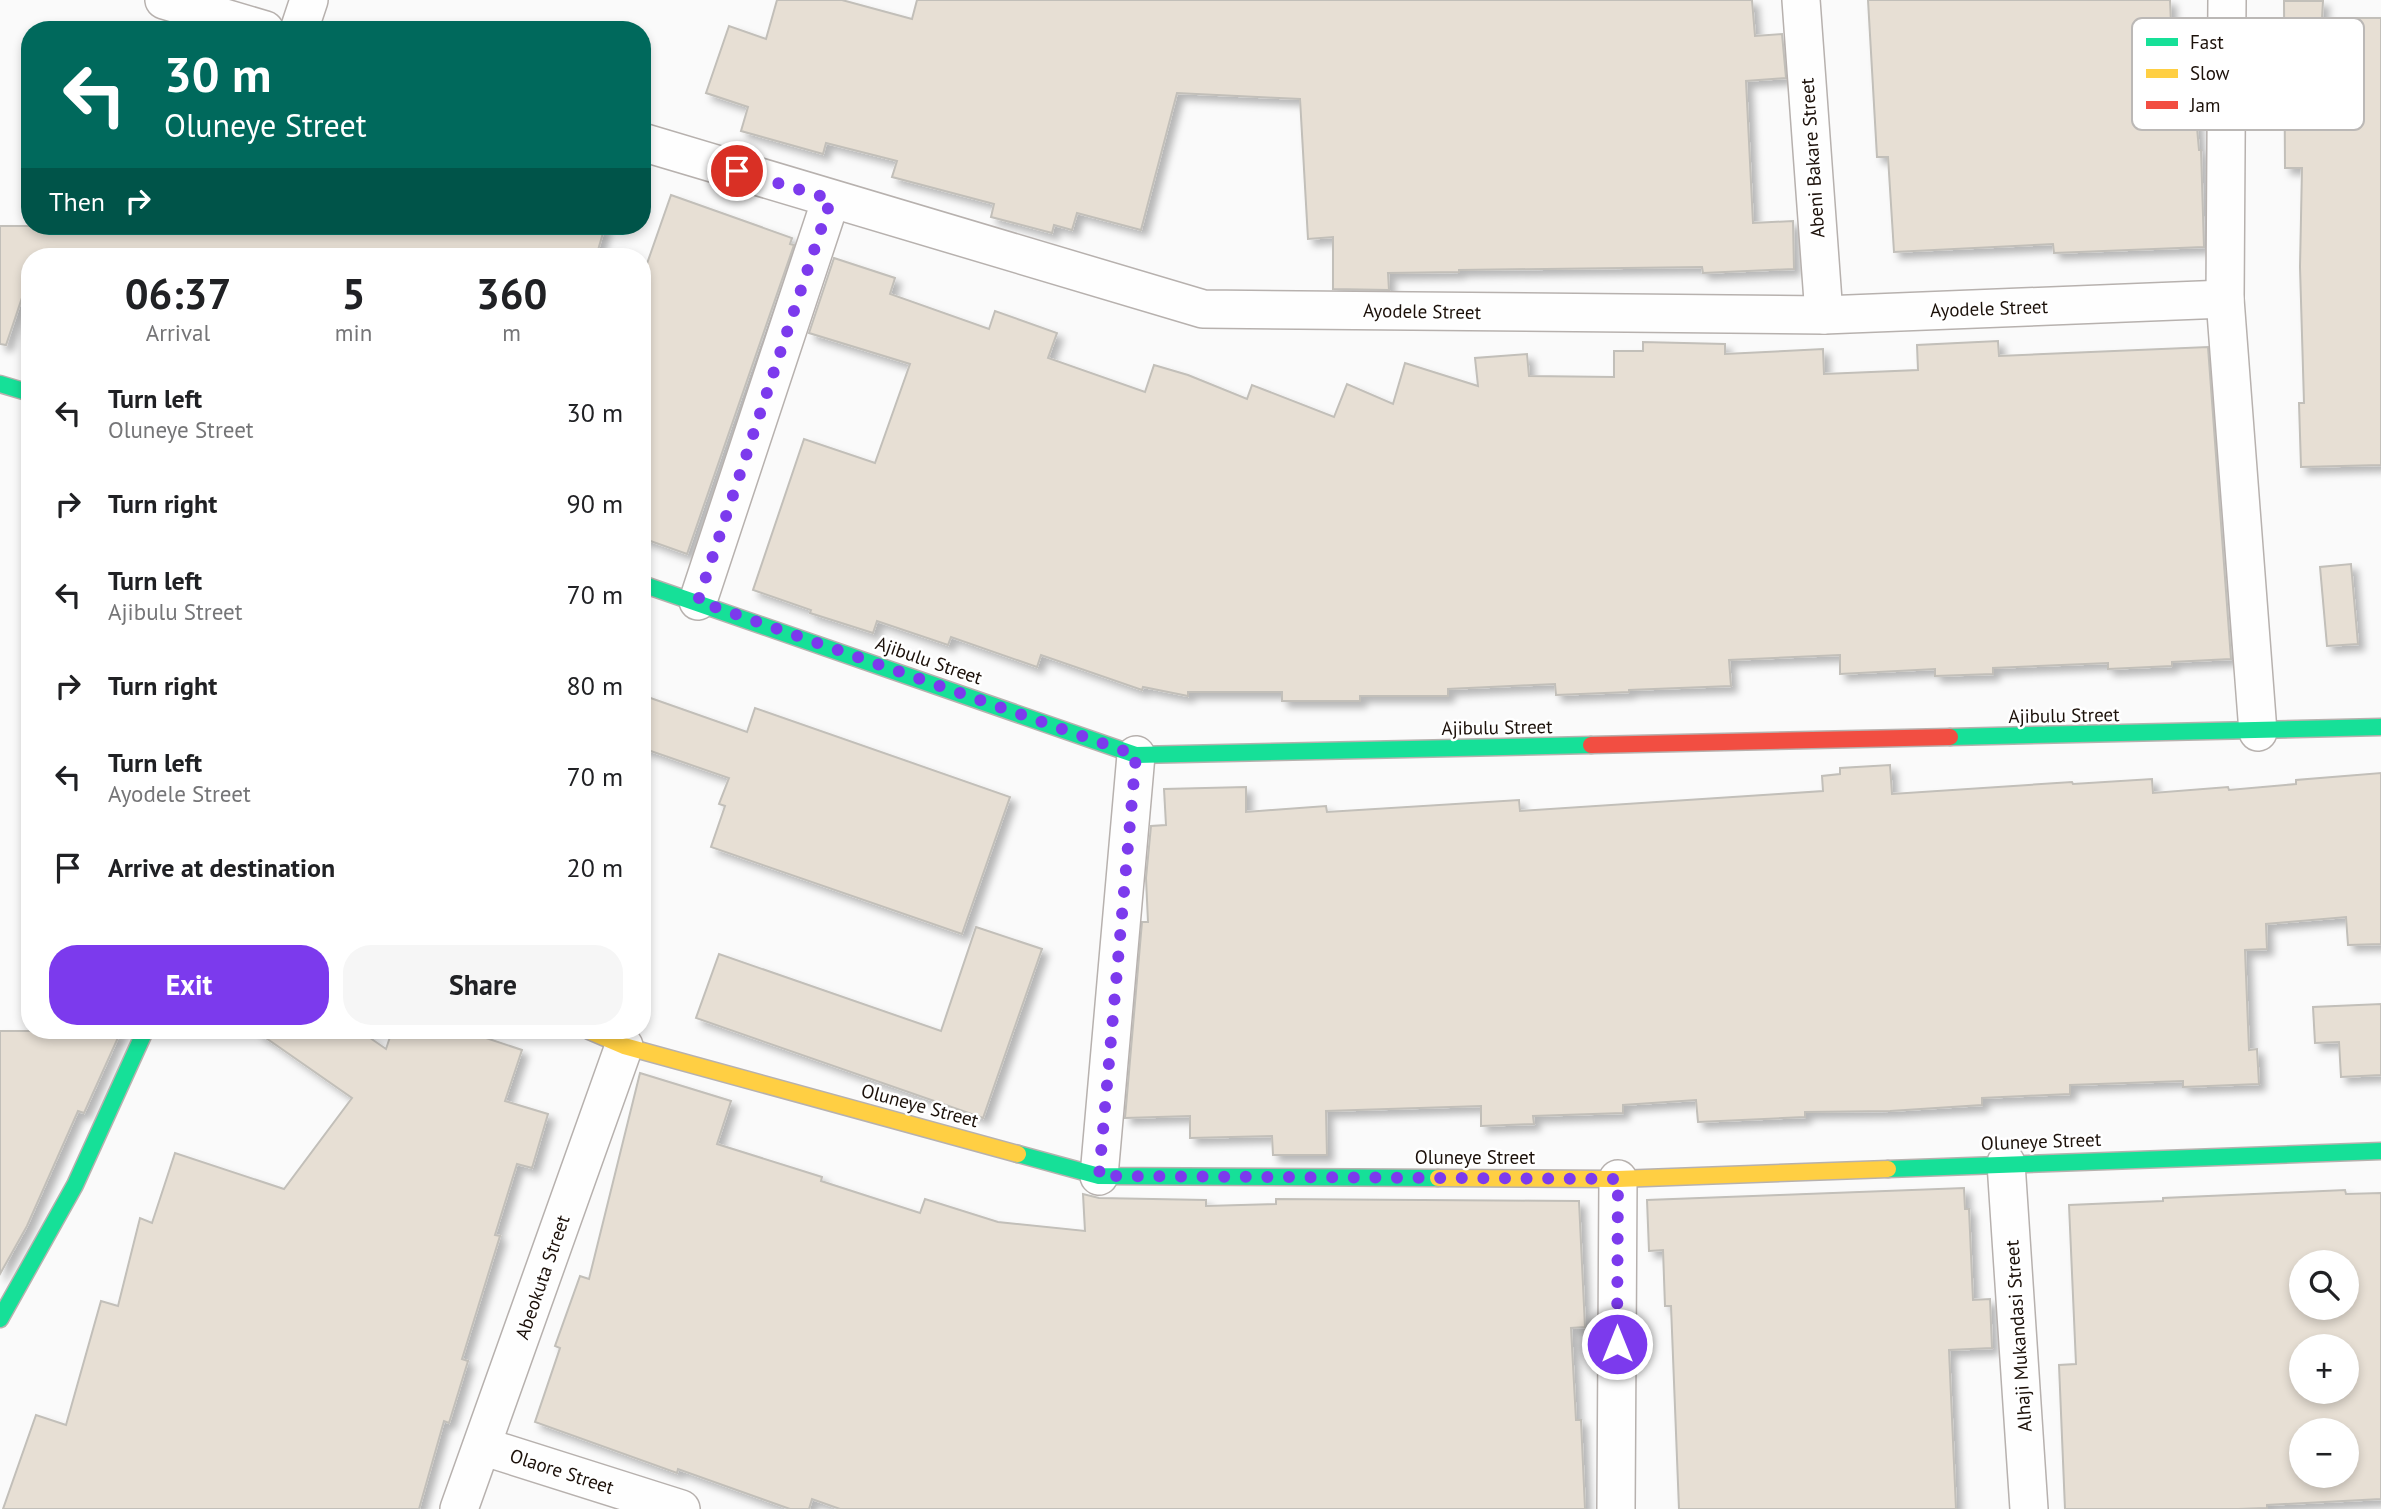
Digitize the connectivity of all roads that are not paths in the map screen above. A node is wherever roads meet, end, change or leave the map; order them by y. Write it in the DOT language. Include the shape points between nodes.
graph roads {
  1 [pos="164,0"];
  2 [pos="309,0"];
  3 [pos="1801,0"];
  4 [pos="2227,0"];
  5 [pos="2227,18"];
  6 [pos="235,21"];
  7 [pos="302,21"];
  8 [pos="2226,130"];
  9 [pos="651,145"];
  10 [pos="831,199"];
  11 [pos="2225,299"];
  12 [pos="1824,315"];
  13 [pos="0,384"];
  14 [pos="21,390"];
  15 [pos="651,587"];
  16 [pos="698,601"];
  17 [pos="2381,727"];
  18 [pos="2258,732"];
  19 [pos="1136,755"];
  20 [pos="141,1039"];
  21 [pos="609,1039"];
  22 [pos="624,1045"];
  23 [pos="2381,1151"];
  24 [pos="2006,1163"];
  25 [pos="1099,1176"];
  26 [pos="1618,1179"];
  27 [pos="0,1319"];
  28 [pos="482,1446"];
  29 [pos="459,1509"];
  30 [pos="681,1509"];
  31 [pos="1616,1509"];
  32 [pos="2029,1509"];
  1 -- 6 [label="street"];
  2 -- 7 [label="street"];
  3 -- 12 [label="street, Abeni Bakare Street"];
  4 -- 5 [label="street"];
  8 -- 11 [label="street"];
  9 -- 10 [label="street, Ayodele Street"];
  10 -- 12 [label="street, Ayodele Street" via="1203,309"];
  10 -- 16 [label="street"];
  11 -- 12 [label="street, Ayodele Street"];
  11 -- 18 [label="street"];
  13 -- 14 [label="street"];
  15 -- 16 [label="street, Ajibulu Street"];
  16 -- 19 [label="street, Ajibulu Street"];
  17 -- 18 [label="street, Ajibulu Street"];
  18 -- 19 [label="street, Ajibulu Street"];
  19 -- 25 [label="street"];
  20 -- 27 [label="street" via="75,1185"];
  21 -- 22 [label="street, Oluneye Street"];
  22 -- 25 [label="street, Oluneye Street"];
  22 -- 28 [label="street, Abeokuta Street"];
  23 -- 24 [label="street, Oluneye Street"];
  24 -- 26 [label="street, Oluneye Street"];
  24 -- 32 [label="street, Alhaji Mukandasi Street"];
  25 -- 26 [label="street, Oluneye Street"];
  26 -- 31 [label="street"];
  28 -- 29 [label="street, Abeokuta Street"];
  28 -- 30 [label="street, Olaore Street"];
}
